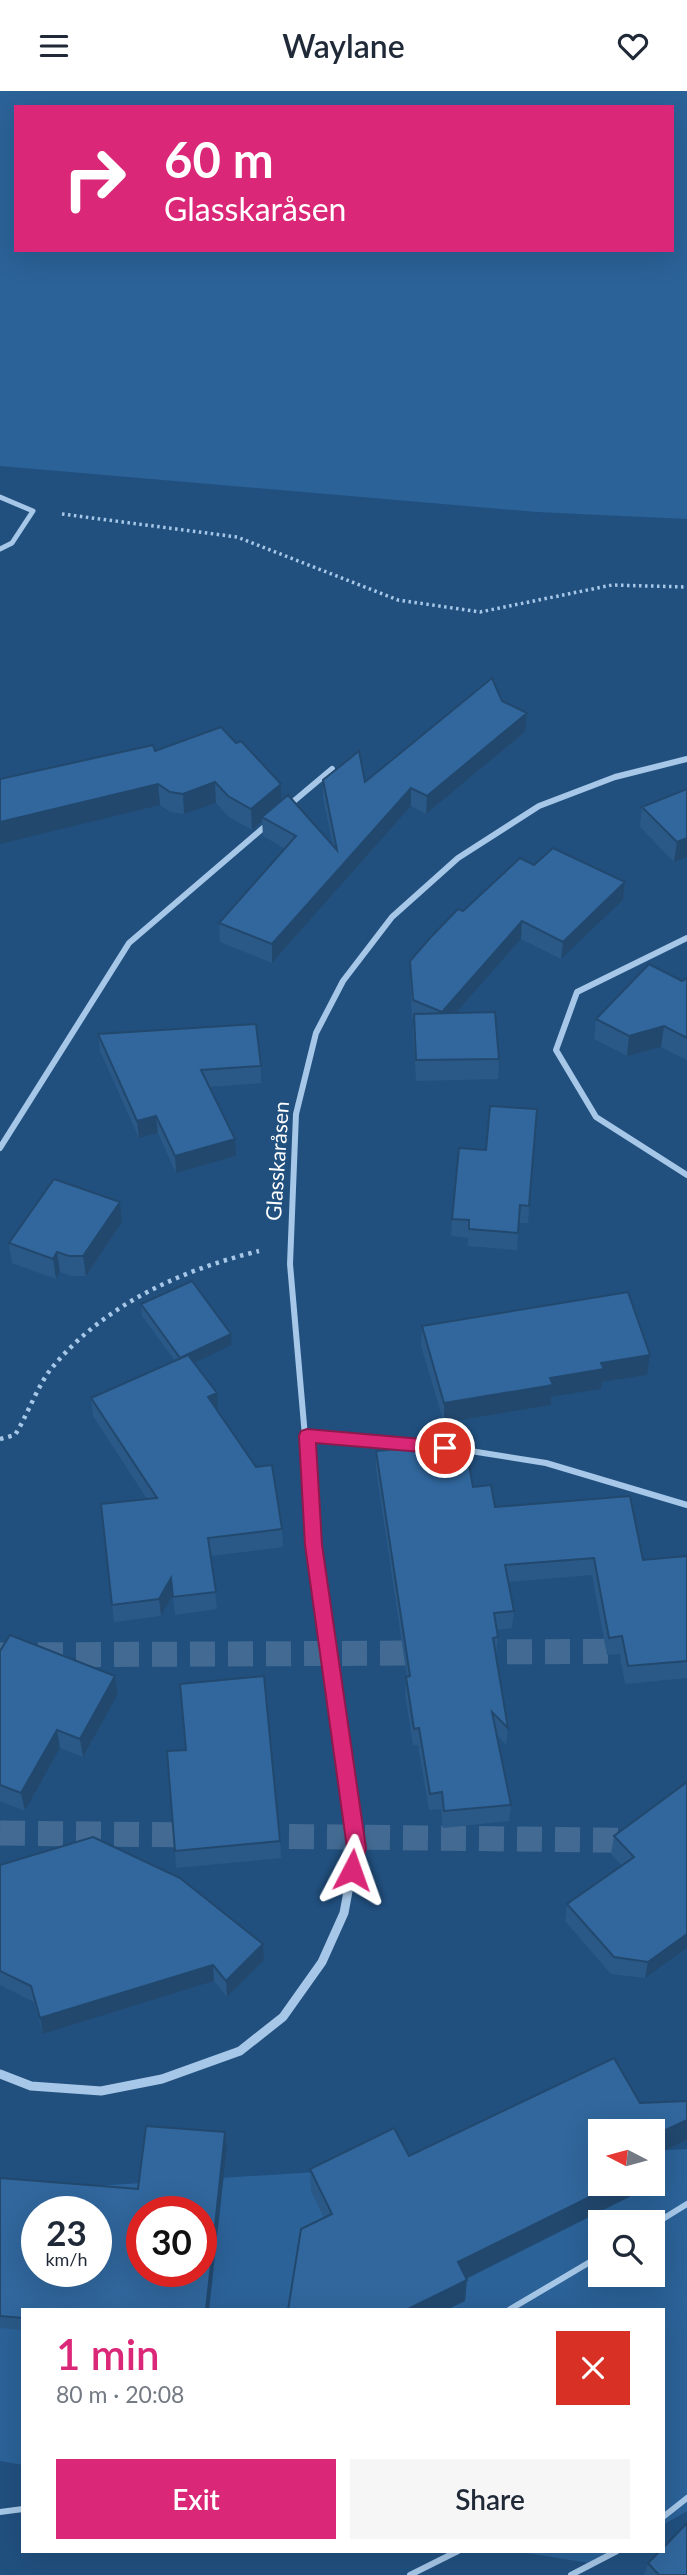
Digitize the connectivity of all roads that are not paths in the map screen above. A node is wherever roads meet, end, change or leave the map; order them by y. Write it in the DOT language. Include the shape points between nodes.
graph roads {
  1 [pos="0,497"];
  2 [pos="0,549"];
  3 [pos="687,759"];
  4 [pos="332,769"];
  5 [pos="281,812"];
  6 [pos="271,821"];
  7 [pos="687,938"];
  8 [pos="0,1148"];
  9 [pos="687,1175"];
  10 [pos="307,1436"];
  11 [pos="687,1505"];
  12 [pos="0,2074"];
  13 [pos="687,2204"];
  14 [pos="665,2218"];
  15 [pos="588,2263"];
  16 [pos="512,2308"];
  17 [pos="687,2498"];
  18 [pos="21,2509"];
  19 [pos="0,2512"];
  20 [pos="665,2515"];
  21 [pos="454,2553"];
  22 [pos="613,2553"];
  23 [pos="410,2575"];
  24 [pos="571,2575"];
  1 -- 2 [label="street" via="33,511 12,543"];
  3 -- 10 [label="street, Glasskaråsen" via="615,777 539,806 458,858 392,917 343,981 316,1033 296,1114 290,1264"];
  4 -- 5 [label="street"];
  6 -- 8 [label="street" via="129,943"];
  7 -- 9 [label="street" via="577,992 556,1050 596,1117"];
  10 -- 11 [label="street" via="500,1453 569,1466"];
  10 -- 12 [label="street, Glasskaråsen" via="314,1545 356,1848 344,1913 322,1962 283,2017 240,2051 162,2079 102,2091 31,2086"];
  13 -- 14 [label="lane"];
  15 -- 16 [label="lane"];
  17 -- 20 [label="lane"];
  18 -- 19 [label="lane"];
  21 -- 23 [label="lane"];
  22 -- 24 [label="lane"];
}
